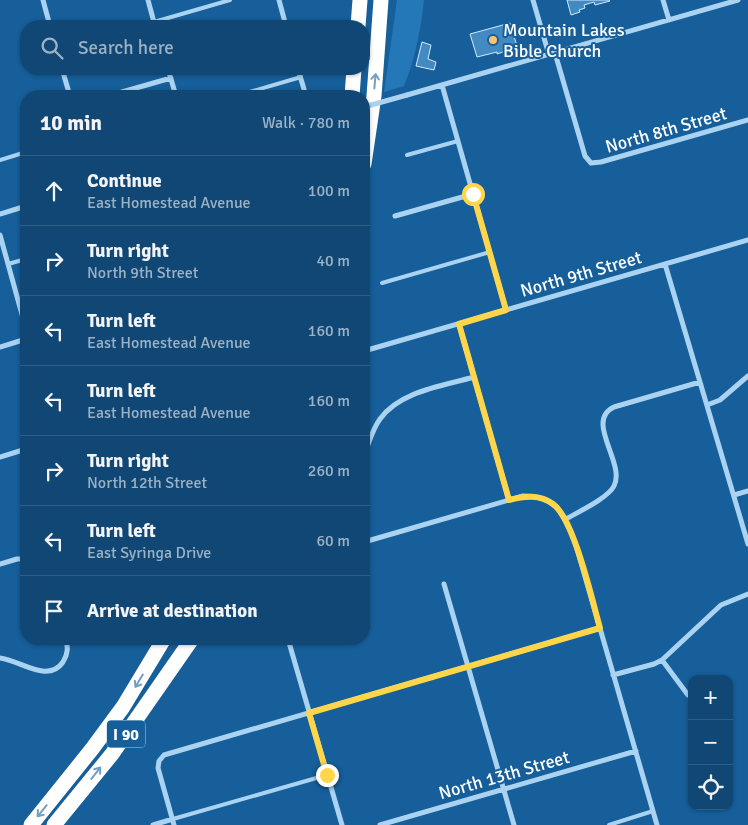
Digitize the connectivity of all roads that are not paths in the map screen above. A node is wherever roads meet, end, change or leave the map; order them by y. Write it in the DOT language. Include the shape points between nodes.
graph roads {
  1 [pos="43,0"];
  2 [pos="148,0"];
  3 [pos="230,0"];
  4 [pos="278,0"];
  5 [pos="360,0"];
  6 [pos="381,0"];
  7 [pos="386,0"];
  8 [pos="533,0"];
  9 [pos="663,0"];
  10 [pos="738,0"];
  11 [pos="48,20"];
  12 [pos="154,20"];
  13 [pos="168,20"];
  14 [pos="284,20"];
  15 [pos="358,20"];
  16 [pos="669,20"];
  17 [pos="380,24"];
  18 [pos="555,53"];
  19 [pos="548,55"];
  20 [pos="64,75"];
  21 [pos="169,75"];
  22 [pos="354,75"];
  23 [pos="301,77"];
  24 [pos="170,78"];
  25 [pos="442,85"];
  26 [pos="68,90"];
  27 [pos="129,90"];
  28 [pos="174,90"];
  29 [pos="257,90"];
  30 [pos="304,90"];
  31 [pos="352,90"];
  32 [pos="370,105"];
  33 [pos="748,120"];
  34 [pos="370,123"];
  35 [pos="458,141"];
  36 [pos="20,154"];
  37 [pos="407,155"];
  38 [pos="0,160"];
  39 [pos="473,194"];
  40 [pos="20,208"];
  41 [pos="0,214"];
  42 [pos="395,216"];
  43 [pos="0,235"];
  44 [pos="748,240"];
  45 [pos="490,252"];
  46 [pos="20,261"];
  47 [pos="8,264"];
  48 [pos="665,264"];
  49 [pos="382,283"];
  50 [pos="20,306"];
  51 [pos="506,310"];
  52 [pos="459,324"];
  53 [pos="20,341"];
  54 [pos="0,347"];
  55 [pos="370,349"];
  56 [pos="748,376"];
  57 [pos="474,377"];
  58 [pos="700,382"];
  59 [pos="707,405"];
  60 [pos="370,442"];
  61 [pos="20,451"];
  62 [pos="0,457"];
  63 [pos="748,491"];
  64 [pos="734,494"];
  65 [pos="509,500"];
  66 [pos="566,519"];
  67 [pos="370,540"];
  68 [pos="748,544"];
  69 [pos="20,559"];
  70 [pos="0,564"];
  71 [pos="444,584"];
  72 [pos="748,594"];
  73 [pos="600,628"];
  74 [pos="66,645"];
  75 [pos="160,645"];
  76 [pos="188,645"];
  77 [pos="290,645"];
  78 [pos="0,658"];
  79 [pos="662,660"];
  80 [pos="469,666"];
  81 [pos="613,675"];
  82 [pos="688,695"];
  83 [pos="309,713"];
  84 [pos="636,751"];
  85 [pos="327,775"];
  86 [pos="504,789"];
  87 [pos="653,812"];
  88 [pos="172,819"];
  89 [pos="31,825"];
  90 [pos="56,825"];
  91 [pos="153,825"];
  92 [pos="174,825"];
  93 [pos="342,825"];
  94 [pos="380,825"];
  95 [pos="514,825"];
  96 [pos="609,825"];
  97 [pos="657,825"];
  1 -- 11 [label="street"];
  2 -- 12 [label="street"];
  3 -- 13 [label="lane"];
  4 -- 14 [label="street"];
  5 -- 15 [label="highway"];
  6 -- 17 [label="highway"];
  7 -- 17 [label="highway"];
  8 -- 19 [label="street"];
  9 -- 16 [label="street"];
  10 -- 16 [label="street"];
  16 -- 18 [label="street"];
  34 -- 17 [label="highway, one-way"];
  18 -- 19 [label="street"];
  18 -- 33 [label="street, North 8th Street" via="585,156 591,163"];
  19 -- 25 [label="street"];
  20 -- 26 [label="street"];
  21 -- 24 [label="street"];
  22 -- 31 [label="highway"];
  23 -- 29 [label="lane"];
  23 -- 30 [label="street"];
  24 -- 27 [label="street"];
  24 -- 28 [label="street"];
  25 -- 32 [label="street, bridge"];
  25 -- 35 [label="street"];
  35 -- 37 [label="lane"];
  35 -- 39 [label="street"];
  36 -- 38 [label="lane"];
  39 -- 42 [label="street"];
  39 -- 45 [label="street"];
  40 -- 41 [label="street"];
  43 -- 47 [label="street"];
  44 -- 48 [label="street, North 9th Street"];
  45 -- 49 [label="lane"];
  45 -- 51 [label="street"];
  46 -- 47 [label="lane"];
  47 -- 50 [label="street"];
  48 -- 51 [label="street, North 9th Street"];
  48 -- 58 [label="street"];
  51 -- 52 [label="street, North 9th Street"];
  52 -- 55 [label="street, North 9th Street"];
  52 -- 57 [label="street"];
  53 -- 54 [label="street"];
  56 -- 59 [label="street" via="720,400"];
  57 -- 60 [label="street" via="400,400 380,420"];
  57 -- 65 [label="street"];
  58 -- 59 [label="street"];
  58 -- 66 [label="street" via="606,412 602,423 615,483 599,499"];
  59 -- 64 [label="street"];
  61 -- 62 [label="street"];
  63 -- 64 [label="street"];
  64 -- 68 [label="street"];
  65 -- 66 [label="street" via="523,496 538,497 553,503"];
  65 -- 67 [label="street"];
  66 -- 73 [label="street"];
  69 -- 70 [label="street"];
  71 -- 80 [label="street"];
  72 -- 79 [label="street" via="721,605"];
  73 -- 80 [label="street"];
  73 -- 81 [label="street"];
  74 -- 78 [label="street" via="67,653 54,670 36,670 20,662"];
  75 -- 89 [label="highway, I 90, one-way" via="123,707"];
  90 -- 76 [label="highway, I 90, one-way" via="134,723"];
  77 -- 83 [label="street"];
  79 -- 81 [label="street"];
  79 -- 82 [label="street"];
  80 -- 83 [label="street"];
  80 -- 86 [label="street"];
  81 -- 84 [label="street"];
  83 -- 85 [label="street"];
  83 -- 88 [label="street" via="164,755 158,768"];
  84 -- 86 [label="street, North 13th Street"];
  84 -- 87 [label="street"];
  85 -- 88 [label="lane"];
  85 -- 93 [label="street"];
  86 -- 94 [label="street, North 13th Street"];
  86 -- 95 [label="street"];
  87 -- 96 [label="lane"];
  87 -- 97 [label="street"];
  88 -- 91 [label="street"];
  88 -- 92 [label="street"];
}
